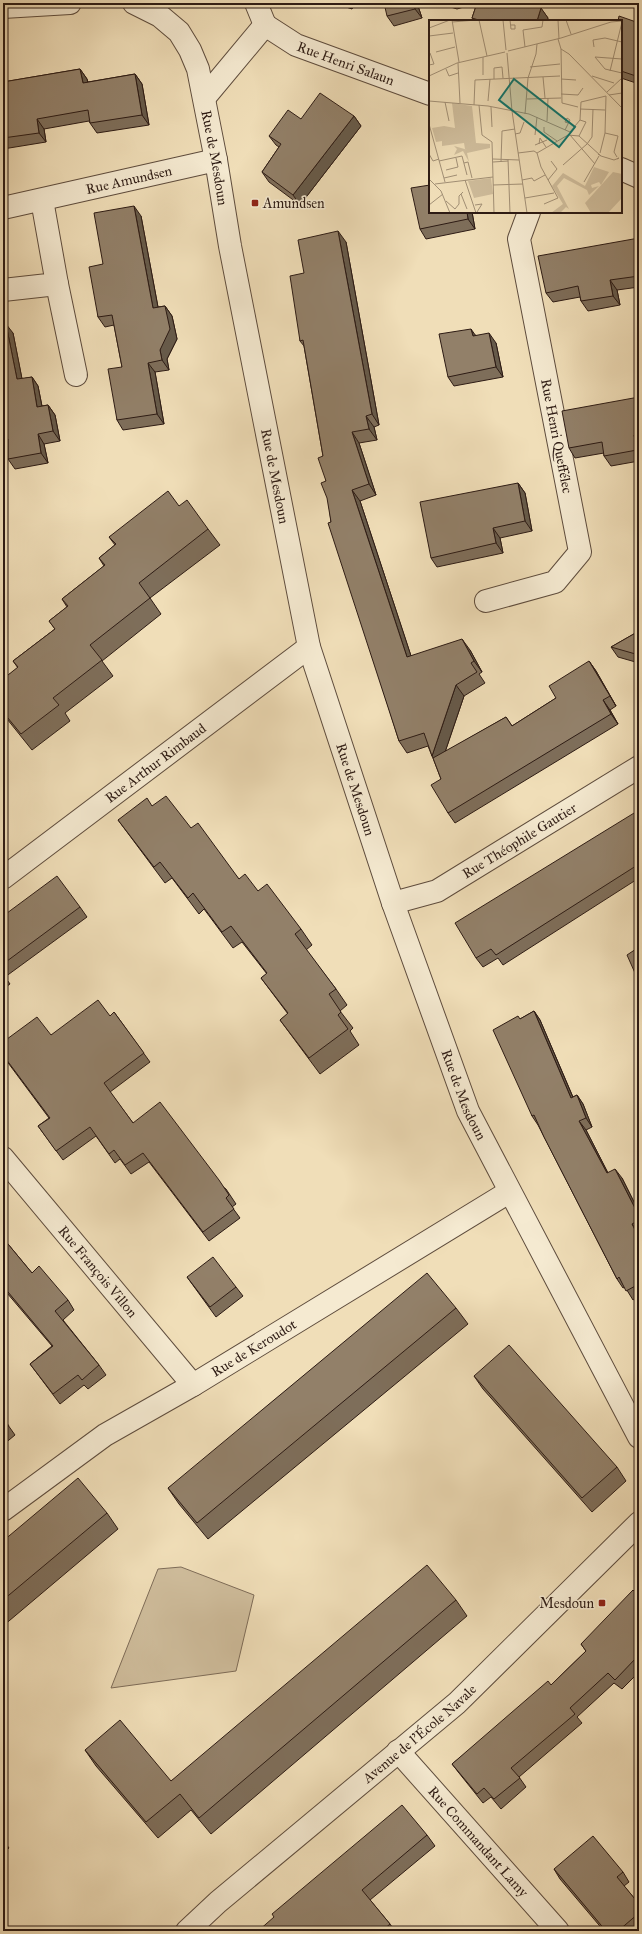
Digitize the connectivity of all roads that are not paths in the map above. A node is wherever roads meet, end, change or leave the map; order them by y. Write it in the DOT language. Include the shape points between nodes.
graph roads {
  1 [pos="60,3"];
  2 [pos="134,3"];
  3 [pos="256,3"];
  4 [pos="3,7"];
  5 [pos="265,25"];
  6 [pos="429,94"];
  7 [pos="205,97"];
  8 [pos="216,160"];
  9 [pos="622,169"];
  10 [pos="639,177"];
  11 [pos="42,200"];
  12 [pos="3,208"];
  13 [pos="529,213"];
  14 [pos="56,284"];
  15 [pos="3,290"];
  16 [pos="76,375"];
  17 [pos="486,601"];
  18 [pos="308,647"];
  19 [pos="639,767"];
  20 [pos="3,878"];
  21 [pos="393,903"];
  22 [pos="3,1158"];
  23 [pos="509,1192"];
  24 [pos="193,1385"];
  25 [pos="639,1437"];
  26 [pos="3,1510"];
  27 [pos="639,1523"];
  28 [pos="398,1751"];
  29 [pos="187,1931"];
  30 [pos="558,1931"];
  1 -- 4 [label="street"];
  2 -- 7 [label="street, Rue de Mesdoun" via="160,16 179,32 198,69"];
  3 -- 5 [label="street"];
  5 -- 6 [label="street, Rue Henri Salaun" via="296,45"];
  5 -- 7 [label="street, Rue de Mesdoun"];
  7 -- 8 [label="street, Rue de Mesdoun"];
  8 -- 11 [label="street, Rue Amundsen"];
  8 -- 18 [label="street, Rue de Mesdoun" via="230,246"];
  9 -- 10 [label="street"];
  11 -- 12 [label="street, Rue Amundsen"];
  11 -- 14 [label="street"];
  13 -- 17 [label="street, Rue Henri Queffélec" via="519,239 580,552 555,582"];
  14 -- 15 [label="street"];
  14 -- 16 [label="street"];
  18 -- 20 [label="street, Rue Arthur Rimbaud"];
  18 -- 21 [label="street, Rue de Mesdoun"];
  19 -- 21 [label="street, Rue Théophile Gautier" via="437,891"];
  21 -- 23 [label="street, Rue de Mesdoun" via="468,1110"];
  22 -- 24 [label="street, Rue François Villon"];
  23 -- 24 [label="street, Rue de Keroudot"];
  23 -- 25 [label="street, Rue de Mesdoun"];
  24 -- 26 [label="street, Rue de Keroudot" via="105,1435"];
  27 -- 28 [label="street, Avenue de l'École Navale" via="457,1703"];
  28 -- 29 [label="street, Avenue de l'École Navale"];
  28 -- 30 [label="street, Rue Commandant Lamy"];
}
